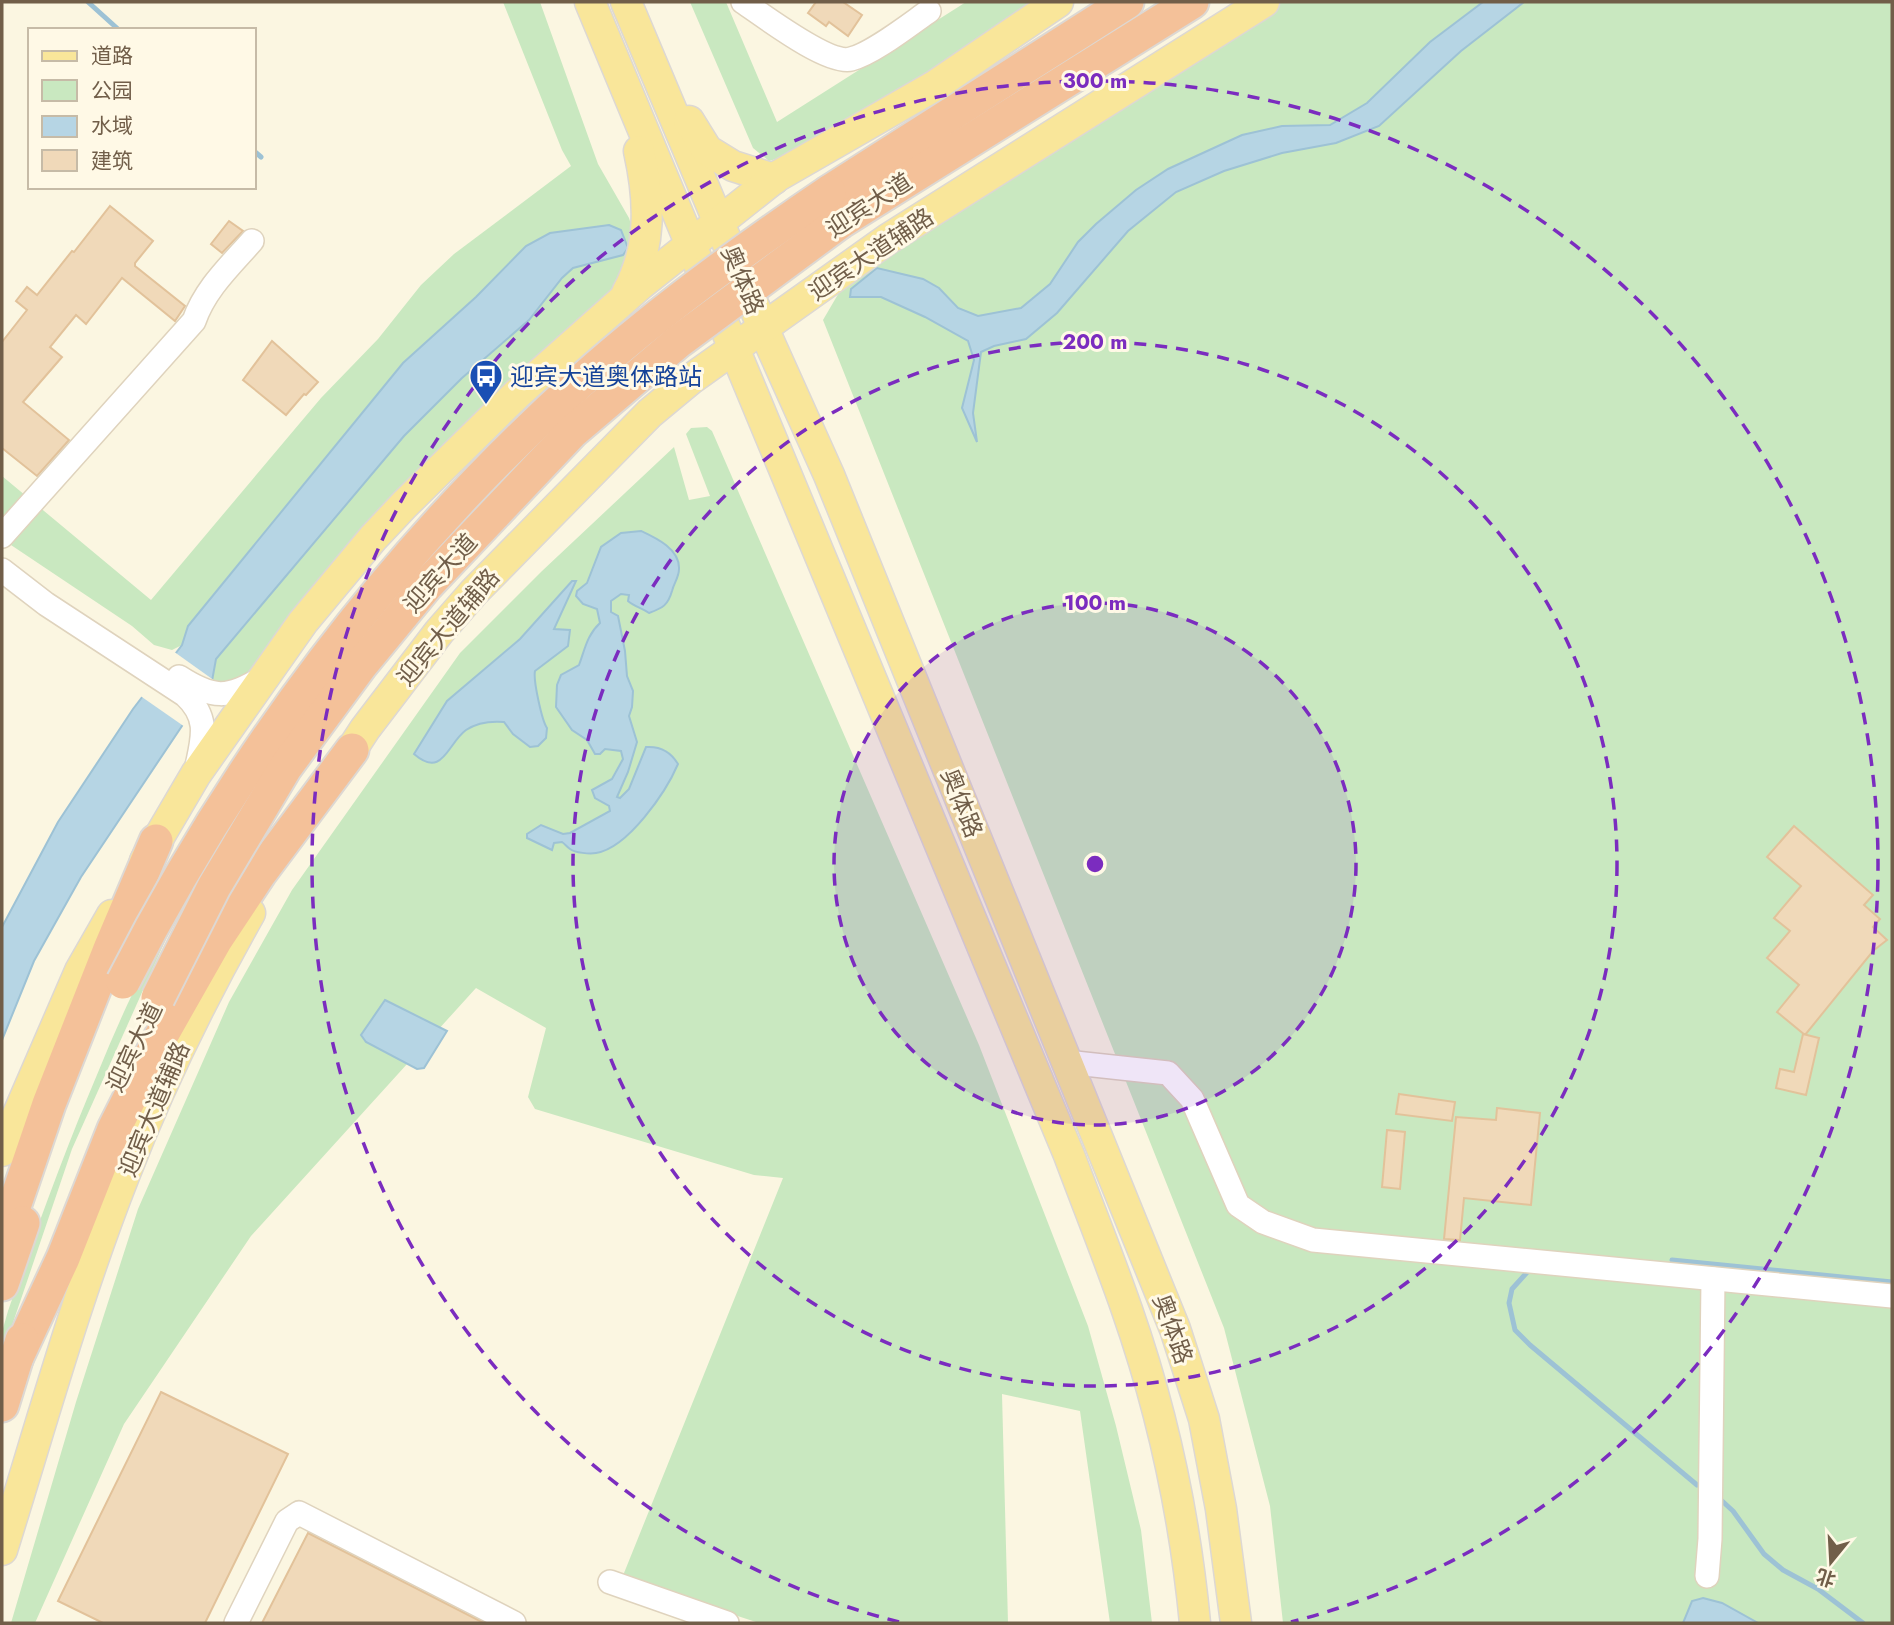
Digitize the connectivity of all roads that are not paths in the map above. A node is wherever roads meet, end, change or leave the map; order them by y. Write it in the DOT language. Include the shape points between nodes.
graph roads {
  1 [pos="590,2"];
  2 [pos="626,2"];
  3 [pos="743,2"];
  4 [pos="1058,2"];
  5 [pos="1127,2"];
  6 [pos="1192,2"];
  7 [pos="1264,2"];
  8 [pos="929,11"];
  9 [pos="653,65"];
  10 [pos="622,79"];
  11 [pos="774,179"];
  12 [pos="719,222"];
  13 [pos="252,241"];
  14 [pos="691,244"];
  15 [pos="624,299"];
  16 [pos="763,328"];
  17 [pos="734,348"];
  18 [pos="2,536"];
  19 [pos="2,568"];
  20 [pos="262,678"];
  21 [pos="352,750"];
  22 [pos="196,774"];
  23 [pos="156,841"];
  24 [pos="1066,1062"];
  25 [pos="2,1151"];
  26 [pos="2,1242"];
  27 [pos="1713,1279"];
  28 [pos="2,1284"];
  29 [pos="1892,1296"];
  30 [pos="16,1359"];
  31 [pos="2,1405"];
  32 [pos="2,1550"];
  33 [pos="1707,1576"];
  34 [pos="610,1582"];
  35 [pos="236,1623"];
  36 [pos="514,1623"];
  37 [pos="727,1623"];
  38 [pos="1195,1623"];
  39 [pos="1236,1623"];
  1 -- 10 [label="main road, 奥体路"];
  2 -- 9 [label="main road, 奥体路"];
  3 -- 8 [label="street" via="838,60 862,55"];
  4 -- 11 [label="main road" via="936,85"];
  5 -- 28 [label="highway, 迎宾大道, bridge" via="829,191 652,321 496,462 408,556 309,679 182,870 93,1044"];
  6 -- 30 [label="highway, 迎宾大道, bridge" via="840,222 679,341 572,432 426,586 285,768 214,887 107,1104 64,1213"];
  7 -- 16 [label="main road, 迎宾大道辅路" via="888,239"];
  9 -- 11 [label="main road" via="707,150 733,166"];
  9 -- 12 [label="main road, 奥体路"];
  10 -- 14 [label="main road, 奥体路"];
  10 -- 15 [label="main road" via="645,177 648,225 639,271"];
  11 -- 12 [label="main road"];
  12 -- 14 [label="main road"];
  12 -- 16 [label="main road, 奥体路"];
  13 -- 18 [label="street" via="209,290 194,321"];
  14 -- 15 [label="main road"];
  14 -- 17 [label="main road, 奥体路"];
  15 -- 20 [label="main road" via="517,394 404,505 303,622"];
  16 -- 17 [label="main road, 迎宾大道辅路"];
  16 -- 24 [label="main road, 奥体路" via="832,483"];
  17 -- 21 [label="main road, 迎宾大道辅路" via="650,413 474,592"];
  17 -- 38 [label="main road, 奥体路" via="1069,1155 1128,1311 1156,1402 1176,1493"];
  19 -- 20 [label="street" via="53,595 197,688 228,694"];
  19 -- 22 [label="street" via="46,604 196,705 203,730"];
  20 -- 22 [label="main road"];
  21 -- 30 [label="highway" via="260,873 160,1038 114,1129 63,1258"];
  21 -- 32 [label="main road, 迎宾大道辅路" via="264,887 175,1054 90,1268"];
  22 -- 23 [label="main road"];
  23 -- 25 [label="main road" via="80,971"];
  23 -- 26 [label="highway" via="49,1104"];
  24 -- 27 [label="street" via="1168,1073 1192,1099 1238,1205 1263,1222 1313,1240"];
  24 -- 39 [label="main road, 奥体路" via="1175,1329 1204,1419"];
  27 -- 29 [label="street"];
  27 -- 33 [label="street"];
  30 -- 31 [label="highway, 迎宾大道"];
  34 -- 37 [label="street"];
  35 -- 36 [label="street" via="287,1521 299,1513"];
}
